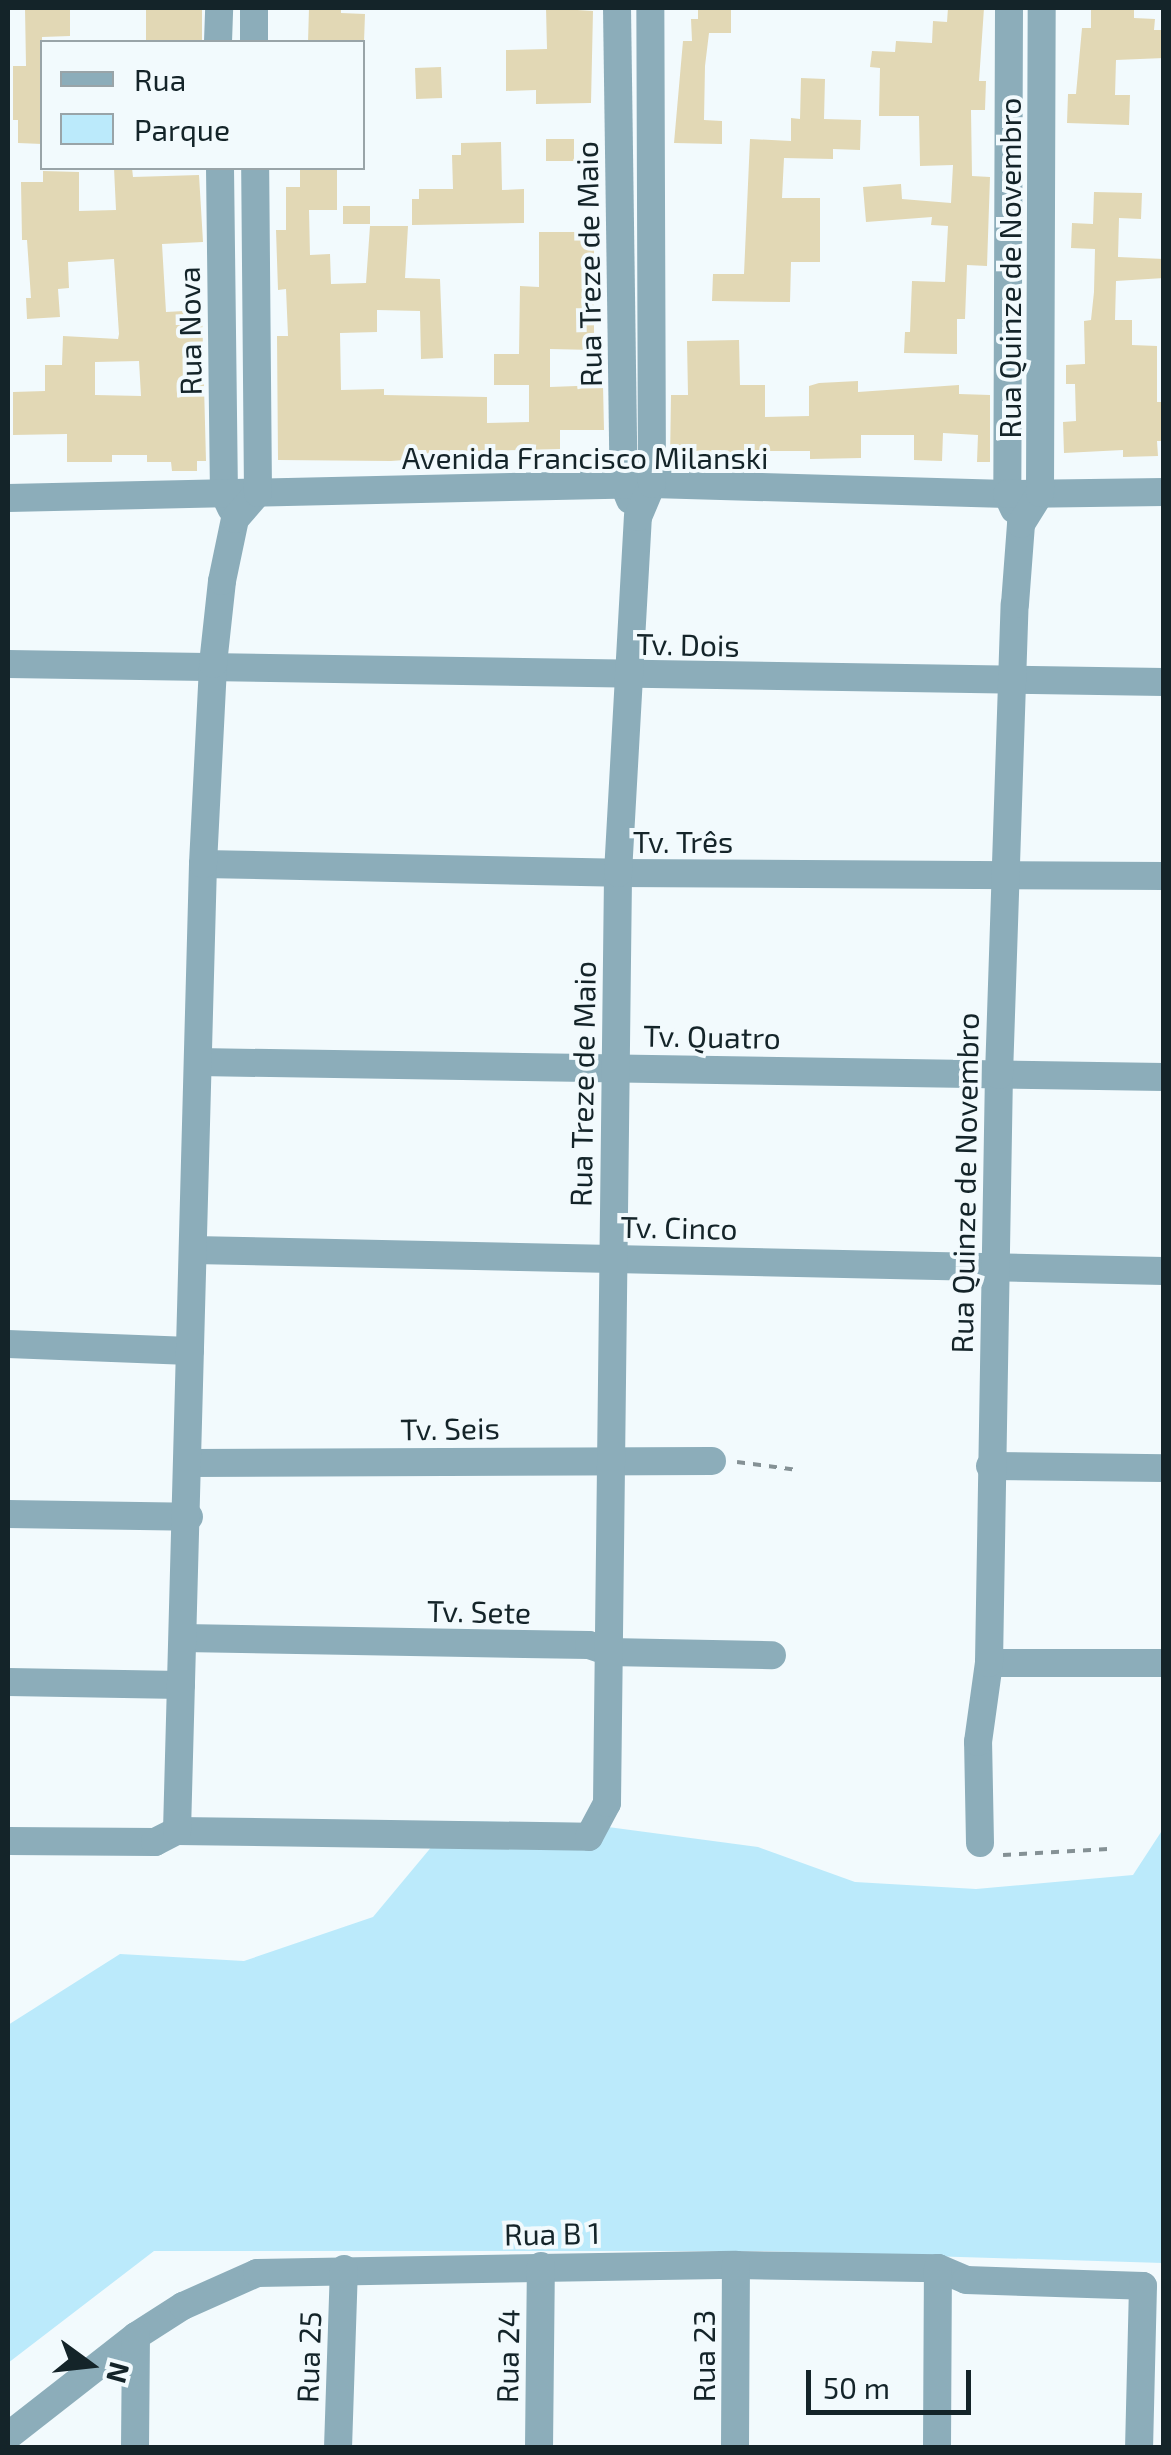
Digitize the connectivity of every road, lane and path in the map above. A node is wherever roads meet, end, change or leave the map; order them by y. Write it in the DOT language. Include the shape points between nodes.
graph roads {
  1 [pos="220,8"];
  2 [pos="254,8"];
  3 [pos="618,8"];
  4 [pos="650,8"];
  5 [pos="1008,8"];
  6 [pos="1042,8"];
  7 [pos="218,40"];
  8 [pos="254,40"];
  9 [pos="220,170"];
  10 [pos="255,170"];
  11 [pos="638,485"];
  12 [pos="1164,492"];
  13 [pos="1040,493"];
  14 [pos="258,494"];
  15 [pos="1007,494"];
  16 [pos="8,498"];
  17 [pos="230,506"];
  18 [pos="1021,524"];
  19 [pos="8,664"];
  20 [pos="213,664"];
  21 [pos="629,676"];
  22 [pos="1012,679"];
  23 [pos="1164,682"];
  24 [pos="203,864"];
  25 [pos="618,874"];
  26 [pos="1004,874"];
  27 [pos="1164,876"];
  28 [pos="198,1062"];
  29 [pos="617,1067"];
  30 [pos="999,1075"];
  31 [pos="1164,1077"];
  32 [pos="193,1250"];
  33 [pos="611,1258"];
  34 [pos="995,1267"];
  35 [pos="1164,1271"];
  36 [pos="8,1344"];
  37 [pos="190,1351"];
  38 [pos="608,1459"];
  39 [pos="712,1462"];
  40 [pos="189,1464"];
  41 [pos="990,1466"];
  42 [pos="1164,1468"];
  43 [pos="797,1470"];
  44 [pos="8,1514"];
  45 [pos="189,1516"];
  46 [pos="183,1638"];
  47 [pos="609,1652"];
  48 [pos="772,1655"];
  49 [pos="990,1663"];
  50 [pos="1164,1663"];
  51 [pos="8,1682"];
  52 [pos="181,1685"];
  53 [pos="177,1832"];
  54 [pos="8,1841"];
  55 [pos="980,1844"];
  56 [pos="1108,1849"];
  57 [pos="736,2265"];
  58 [pos="541,2266"];
  59 [pos="938,2268"];
  60 [pos="344,2269"];
  61 [pos="136,2336"];
  62 [pos="8,2436"];
  63 [pos="135,2448"];
  64 [pos="338,2448"];
  65 [pos="539,2448"];
  66 [pos="735,2448"];
  67 [pos="937,2448"];
  68 [pos="1140,2448"];
  1 -- 7 [label="street"];
  2 -- 8 [label="street"];
  3 -- 11 [label="street, Rua Treze de Maio"];
  4 -- 11 [label="street, Rua Treze de Maio"];
  5 -- 15 [label="street, Rua Quinze de Novembro"];
  6 -- 13 [label="street, Rua Quinze de Novembro"];
  9 -- 17 [label="street, Rua Nova"];
  10 -- 14 [label="street"];
  11 -- 14 [label="street, Avenida Francisco Milanski"];
  11 -- 15 [label="street, Avenida Francisco Milanski"];
  11 -- 21 [label="street, Rua Treze de Maio"];
  12 -- 13 [label="street, Avenida Francisco Milanski"];
  13 -- 15 [label="street, Avenida Francisco Milanski"];
  13 -- 18 [label="street, Rua Quinze de Novembro"];
  14 -- 17 [label="street, Avenida Francisco Milanski"];
  15 -- 18 [label="street, Rua Quinze de Novembro"];
  16 -- 17 [label="street, Avenida Francisco Milanski"];
  17 -- 20 [label="street, Rua Nova"];
  18 -- 22 [label="street, Rua Quinze de Novembro"];
  19 -- 20 [label="street, Tv. Dois"];
  20 -- 21 [label="street, Tv. Dois"];
  20 -- 24 [label="street, Rua Nova"];
  21 -- 22 [label="street, Tv. Dois"];
  21 -- 25 [label="street, Rua Treze de Maio"];
  22 -- 23 [label="street, Tv. Dois"];
  22 -- 26 [label="street, Rua Quinze de Novembro"];
  24 -- 25 [label="street, Tv. Três"];
  24 -- 28 [label="street, Rua Nova"];
  25 -- 26 [label="street, Tv. Três"];
  25 -- 29 [label="street, Rua Treze de Maio"];
  26 -- 27 [label="street, Tv. Três"];
  26 -- 30 [label="street, Rua Quinze de Novembro"];
  28 -- 29 [label="street, Tv. Quatro"];
  28 -- 32 [label="street, Rua Nova"];
  29 -- 30 [label="street, Tv. Quatro"];
  29 -- 33 [label="street, Rua Treze de Maio"];
  30 -- 31 [label="street, Tv. Quatro"];
  30 -- 34 [label="street, Rua Quinze de Novembro"];
  32 -- 33 [label="street, Tv. Cinco"];
  32 -- 37 [label="street, Rua Nova"];
  33 -- 34 [label="street, Tv. Cinco"];
  33 -- 38 [label="street, Rua Treze de Maio"];
  34 -- 35 [label="street, Tv. Cinco"];
  34 -- 41 [label="street, Rua Quinze de Novembro"];
  36 -- 37 [label="street"];
  37 -- 40 [label="street, Rua Nova"];
  38 -- 39 [label="street, Tv. Seis"];
  38 -- 40 [label="street, Tv. Seis"];
  38 -- 47 [label="street, Rua Treze de Maio"];
  39 -- 43 [label="path"];
  40 -- 45 [label="street, Rua Nova"];
  41 -- 42 [label="street"];
  41 -- 49 [label="street, Rua Quinze de Novembro"];
  44 -- 45 [label="street"];
  45 -- 46 [label="street, Rua Nova"];
  46 -- 47 [label="street, Tv. Sete" via="589,1645"];
  46 -- 52 [label="street, Rua Nova"];
  47 -- 48 [label="street, Tv. Sete"];
  47 -- 53 [label="street, Rua Treze de Maio" via="607,1803 589,1837"];
  49 -- 50 [label="street"];
  49 -- 55 [label="street, Rua Quinze de Novembro" via="978,1742"];
  51 -- 52 [label="street"];
  52 -- 53 [label="street, Rua Nova"];
  53 -- 54 [label="street" via="151,1842"];
  55 -- 56 [label="path" via="1017,1856"];
  57 -- 58 [label="street, Rua B 1"];
  57 -- 59 [label="street, Rua B 1"];
  57 -- 66 [label="street, Rua 23"];
  58 -- 60 [label="street, Rua B 1"];
  58 -- 65 [label="street, Rua 24"];
  59 -- 67 [label="street"];
  59 -- 68 [label="street, Rua B 1" via="966,2280 1143,2286"];
  60 -- 61 [label="street, Rua B 1" via="257,2273"];
  60 -- 64 [label="street, Rua 25"];
  61 -- 62 [label="street, Rua B 1"];
  61 -- 63 [label="street"];
}
